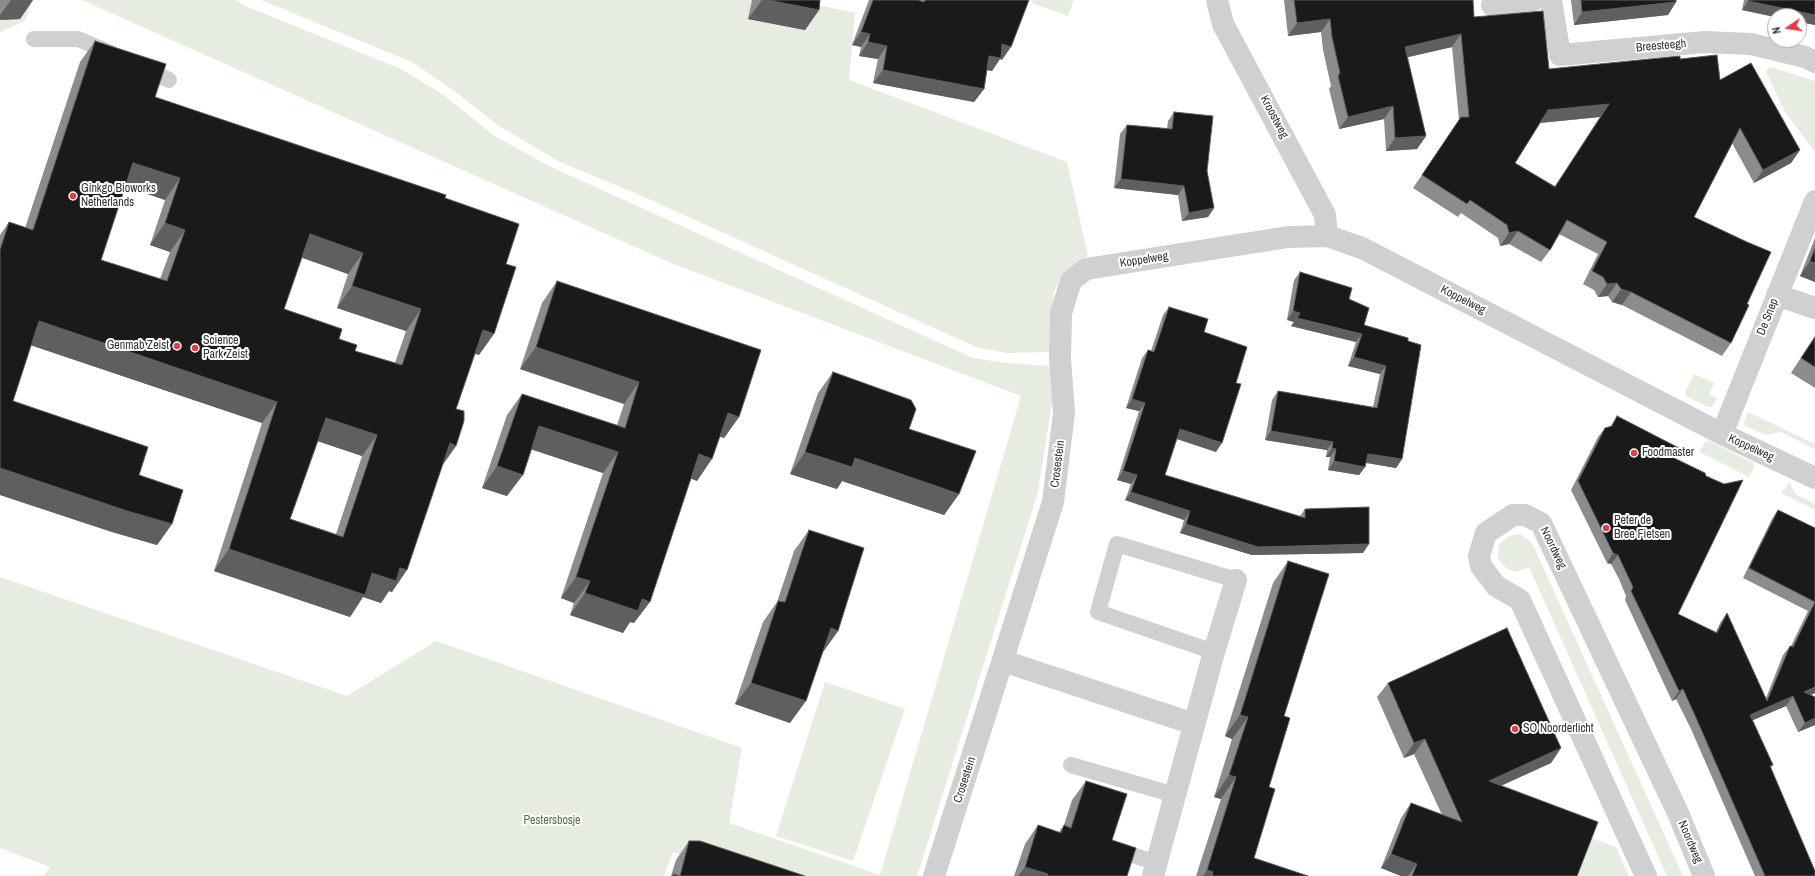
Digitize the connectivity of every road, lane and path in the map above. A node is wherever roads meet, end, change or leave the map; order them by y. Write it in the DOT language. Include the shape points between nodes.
graph roads {
  1 [pos="1217,0"];
  2 [pos="1534,0"];
  3 [pos="1551,0"];
  4 [pos="1492,5"];
  5 [pos="34,39"];
  6 [pos="1815,62"];
  7 [pos="169,80"];
  8 [pos="1815,201"];
  9 [pos="1327,236"];
  10 [pos="1086,269"];
  11 [pos="1777,295"];
  12 [pos="1815,308"];
  13 [pos="1722,434"];
  14 [pos="1815,478"];
  15 [pos="1236,580"];
  16 [pos="1214,652"];
  17 [pos="1003,661"];
  18 [pos="1194,724"];
  19 [pos="1071,765"];
  20 [pos="1175,795"];
  21 [pos="1112,849"];
  22 [pos="1155,870"];
  23 [pos="934,876"];
  24 [pos="1646,876"];
  25 [pos="1704,876"];
  1 -- 9 [label="street, Kroostweg" via="1223,24 1325,215"];
  2 -- 4 [label="street"];
  3 -- 6 [label="street, Breesteegh" via="1560,55 1705,42 1752,44 1805,57"];
  5 -- 7 [label="lane" via="78,39"];
  8 -- 11 [label="street, De Snep"];
  9 -- 10 [label="street, Koppelweg" via="1288,237"];
  9 -- 13 [label="street, Koppelweg" via="1362,248"];
  10 -- 17 [label="street, Crosestein" via="1071,281 1061,313 1060,358 1064,413 1054,502"];
  11 -- 12 [label="street"];
  11 -- 13 [label="street, De Snep"];
  13 -- 14 [label="street, Koppelweg"];
  15 -- 16 [label="street"];
  15 -- 16 [label="lane" via="1117,544 1098,612"];
  16 -- 18 [label="street"];
  17 -- 18 [label="street"];
  17 -- 23 [label="street, Crosestein"];
  18 -- 20 [label="street"];
  19 -- 20 [label="lane"];
  20 -- 22 [label="street"];
  21 -- 22 [label="lane"];
  24 -- 25 [label="street, Noordweg" via="1520,600 1496,586 1481,566 1479,556 1486,533 1513,515 1525,515 1541,523 1678,813"];
}
